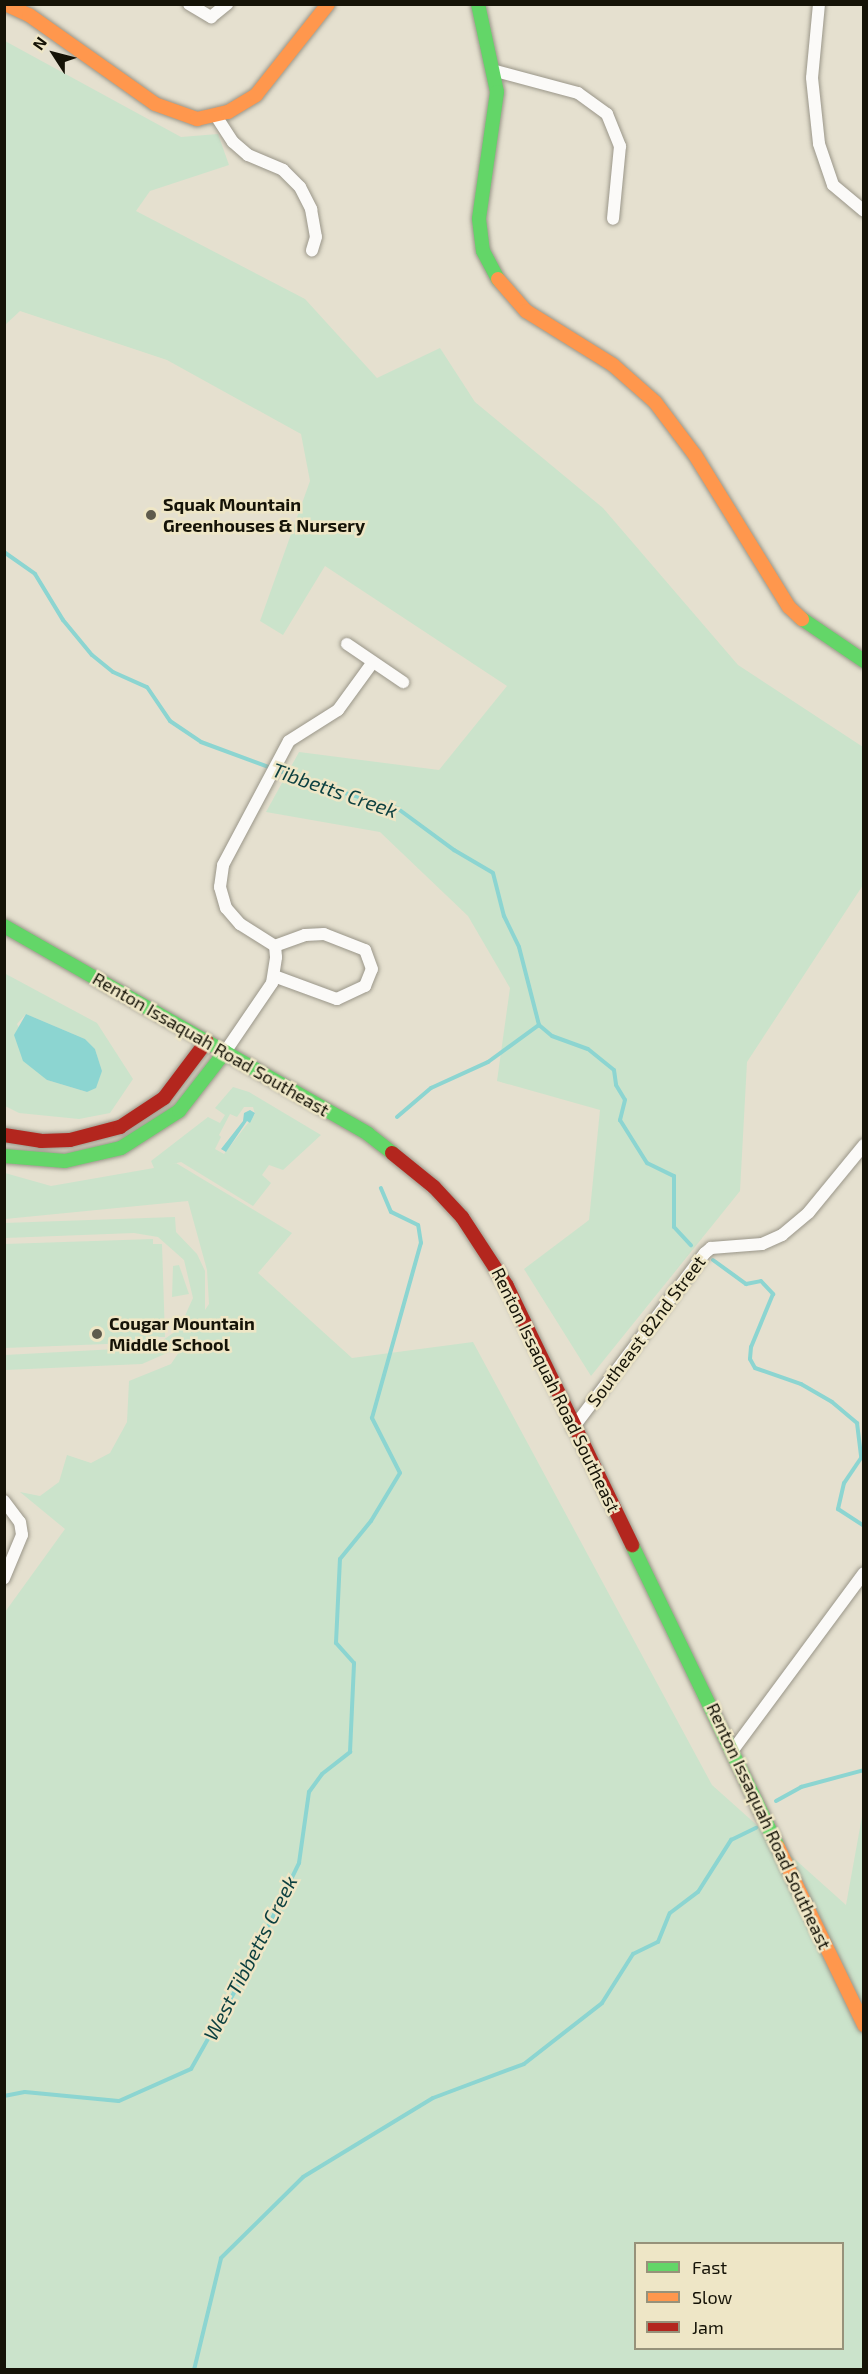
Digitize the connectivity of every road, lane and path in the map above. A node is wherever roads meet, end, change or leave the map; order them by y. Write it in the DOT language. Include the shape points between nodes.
graph roads {
  1 [pos="5,4"];
  2 [pos="189,4"];
  3 [pos="227,4"];
  4 [pos="328,4"];
  5 [pos="478,4"];
  6 [pos="819,4"];
  7 [pos="492,70"];
  8 [pos="216,116"];
  9 [pos="864,211"];
  10 [pos="613,219"];
  11 [pos="312,250"];
  12 [pos="347,644"];
  13 [pos="864,661"];
  14 [pos="373,662"];
  15 [pos="403,682"];
  16 [pos="4,926"];
  17 [pos="275,946"];
  18 [pos="274,976"];
  19 [pos="207,1041"];
  20 [pos="225,1052"];
  21 [pos="4,1135"];
  22 [pos="864,1145"];
  23 [pos="4,1156"];
  24 [pos="573,1428"];
  25 [pos="4,1501"];
  26 [pos="864,1574"];
  27 [pos="4,1578"];
  28 [pos="734,1750"];
  29 [pos="864,2025"];
  1 -- 8 [label="street" via="29,15 155,104 186,118"];
  2 -- 3 [label="street" via="211,17"];
  4 -- 8 [label="street" via="256,95"];
  5 -- 7 [label="street"];
  6 -- 9 [label="street" via="812,78 819,144 834,185"];
  7 -- 10 [label="street" via="578,93 607,114 620,146"];
  7 -- 13 [label="street" via="496,109 479,219 483,251 495,276 526,311 613,365 655,402 695,454 789,607 824,637"];
  8 -- 11 [label="street" via="233,142 248,155 283,170 300,188 311,209 316,237"];
  12 -- 14 [label="street"];
  14 -- 15 [label="street"];
  14 -- 17 [label="street" via="339,710 289,741 223,865 220,887 232,916"];
  16 -- 19 [label="street, Renton Issaquah Road Southeast"];
  17 -- 18 [label="street"];
  17 -- 18 [label="street" via="305,935 324,934 365,950 372,969 365,986 337,999"];
  18 -- 20 [label="street"];
  19 -- 20 [label="street, Renton Issaquah Road Southeast"];
  19 -- 21 [label="street" via="164,1098 120,1126 70,1140 41,1141"];
  20 -- 23 [label="street" via="179,1111 122,1148 65,1161"];
  20 -- 24 [label="street, Renton Issaquah Road Southeast" via="368,1134 434,1187 462,1218 502,1277"];
  22 -- 24 [label="street, Southeast 82nd Street" via="809,1212 782,1235 762,1244 711,1248 705,1253"];
  24 -- 28 [label="street, Renton Issaquah Road Southeast"];
  25 -- 27 [label="street" via="20,1521 22,1535"];
  26 -- 28 [label="street"];
  28 -- 29 [label="street, Renton Issaquah Road Southeast"];
}
